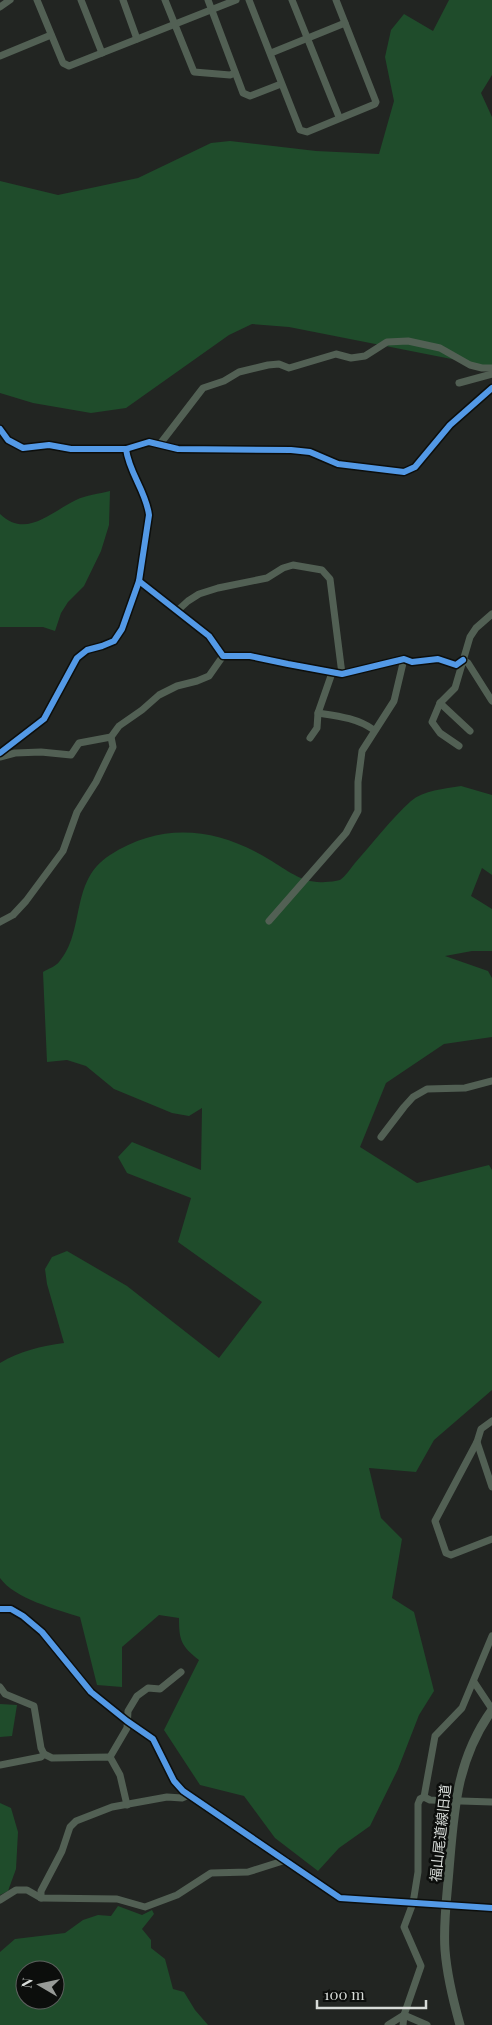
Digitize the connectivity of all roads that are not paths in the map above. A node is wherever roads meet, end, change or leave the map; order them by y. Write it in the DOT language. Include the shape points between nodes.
graph roads {
  1 [pos="10,0"];
  2 [pos="38,0"];
  3 [pos="81,0"];
  4 [pos="123,0"];
  5 [pos="165,0"];
  6 [pos="208,0"];
  7 [pos="236,0"];
  8 [pos="249,0"];
  9 [pos="292,0"];
  10 [pos="336,0"];
  11 [pos="0,7"];
  12 [pos="212,10"];
  13 [pos="345,23"];
  14 [pos="174,24"];
  15 [pos="51,35"];
  16 [pos="308,38"];
  17 [pos="137,39"];
  18 [pos="102,53"];
  19 [pos="271,53"];
  20 [pos="0,56"];
  21 [pos="235,73"];
  22 [pos="281,84"];
  23 [pos="339,117"];
  24 [pos="492,368"];
  25 [pos="492,374"];
  26 [pos="459,383"];
  27 [pos="492,388"];
  28 [pos="0,429"];
  29 [pos="160,444"];
  30 [pos="126,449"];
  31 [pos="139,581"];
  32 [pos="178,611"];
  33 [pos="492,614"];
  34 [pos="223,656"];
  35 [pos="404,659"];
  36 [pos="463,660"];
  37 [pos="332,673"];
  38 [pos="342,674"];
  39 [pos="492,702"];
  40 [pos="440,703"];
  41 [pos="318,713"];
  42 [pos="374,730"];
  43 [pos="470,731"];
  44 [pos="112,737"];
  45 [pos="310,738"];
  46 [pos="459,746"];
  47 [pos="0,753"];
  48 [pos="0,757"];
  49 [pos="269,921"];
  50 [pos="0,922"];
  51 [pos="492,1081"];
  52 [pos="381,1137"];
  53 [pos="492,1421"];
  54 [pos="477,1442"];
  55 [pos="492,1487"];
  56 [pos="492,1539"];
  57 [pos="0,1609"];
  58 [pos="492,1636"];
  59 [pos="181,1672"];
  60 [pos="474,1682"];
  61 [pos="0,1688"];
  62 [pos="492,1709"];
  63 [pos="127,1721"];
  64 [pos="44,1754"];
  65 [pos="110,1757"];
  66 [pos="0,1765"];
  67 [pos="189,1795"];
  68 [pos="424,1797"];
  69 [pos="455,1800"];
  70 [pos="492,1802"];
  71 [pos="127,1805"];
  72 [pos="286,1860"];
  73 [pos="41,1898"];
  74 [pos="0,1900"];
  75 [pos="413,1903"];
  76 [pos="446,1905"];
  77 [pos="492,1908"];
  78 [pos="404,2015"];
  79 [pos="388,2025"];
  80 [pos="403,2025"];
  81 [pos="427,2025"];
  82 [pos="460,2025"];
  1 -- 11 [label="street"];
  2 -- 15 [label="street"];
  3 -- 18 [label="street"];
  4 -- 17 [label="street"];
  5 -- 14 [label="street"];
  6 -- 12 [label="street"];
  7 -- 12 [label="street"];
  8 -- 19 [label="street"];
  9 -- 16 [label="street"];
  10 -- 13 [label="street"];
  12 -- 14 [label="street"];
  12 -- 21 [label="street"];
  13 -- 16 [label="street"];
  13 -- 23 [label="street" via="376,102"];
  14 -- 17 [label="street"];
  14 -- 21 [label="street" via="194,72"];
  15 -- 18 [label="street" via="63,63 69,66"];
  15 -- 20 [label="street"];
  16 -- 19 [label="street"];
  16 -- 23 [label="street"];
  17 -- 18 [label="street"];
  19 -- 22 [label="street"];
  21 -- 22 [label="street" via="243,93 250,96"];
  22 -- 23 [label="street" via="300,130 307,132"];
  24 -- 29 [label="street" via="470,366 440,348 408,341 387,342 365,356 351,358 336,354 290,368 268,365 239,372 204,388"];
  25 -- 26 [label="street"];
  27 -- 29 [label="street" via="450,424 415,467 404,472 338,464 310,452 178,449"];
  28 -- 30 [label="street" via="8,440 23,448 49,445 71,449"];
  29 -- 30 [label="street" via="149,442"];
  30 -- 31 [label="street" via="127,461 149,515"];
  31 -- 32 [label="street"];
  31 -- 47 [label="street" via="122,629 114,641 87,650 77,658 44,719"];
  32 -- 34 [label="street" via="209,636"];
  32 -- 38 [label="street" via="199,594 267,578 293,565 322,570 330,580"];
  33 -- 36 [label="street" via="470,637"];
  34 -- 37 [label="street" via="250,656"];
  34 -- 44 [label="street" via="209,676 159,695 119,726"];
  35 -- 36 [label="street" via="412,662 438,659 456,665"];
  35 -- 38 [label="street"];
  35 -- 42 [label="street" via="394,701"];
  36 -- 39 [label="street"];
  36 -- 40 [label="street" via="455,688"];
  37 -- 38 [label="street"];
  37 -- 41 [label="street"];
  40 -- 43 [label="street"];
  40 -- 46 [label="street" via="432,722 440,733"];
  41 -- 42 [label="street" via="362,722"];
  41 -- 45 [label="street" via="317,728"];
  42 -- 49 [label="street" via="362,751 358,811 346,833"];
  44 -- 48 [label="street" via="79,743 71,755 42,752"];
  44 -- 50 [label="street" via="114,747 77,812 63,851 26,901 13,915"];
  51 -- 52 [label="street" via="465,1088 427,1089 413,1097"];
  53 -- 54 [label="street" via="482,1429"];
  54 -- 55 [label="street"];
  54 -- 56 [label="street" via="434,1522 446,1553 451,1555"];
  57 -- 63 [label="street" via="11,1609 24,1616 42,1632 90,1692"];
  58 -- 60 [label="street"];
  59 -- 63 [label="street" via="160,1688 148,1688 137,1696 128,1711"];
  60 -- 62 [label="street"];
  60 -- 68 [label="street" via="462,1708 435,1736"];
  61 -- 64 [label="street" via="5,1694 34,1706"];
  62 -- 69 [label="street, 福山尾道線旧道" via="469,1749"];
  63 -- 65 [label="street" via="127,1728"];
  63 -- 67 [label="street" via="153,1739 174,1780"];
  64 -- 65 [label="street" via="52,1758"];
  64 -- 66 [label="street"];
  65 -- 71 [label="street" via="120,1775"];
  67 -- 71 [label="street"];
  67 -- 72 [label="street"];
  68 -- 69 [label="street"];
  68 -- 75 [label="street" via="418,1804 418,1872"];
  69 -- 70 [label="street"];
  69 -- 76 [label="street, 福山尾道線旧道"];
  71 -- 73 [label="street" via="112,1807 76,1821 70,1827"];
  72 -- 73 [label="street" via="248,1872 212,1873 177,1895 145,1907 117,1899"];
  72 -- 75 [label="street" via="340,1898"];
  73 -- 74 [label="street" via="27,1890 16,1890"];
  75 -- 76 [label="street"];
  75 -- 78 [label="street" via="404,1928 421,1966"];
  76 -- 77 [label="street"];
  76 -- 82 [label="street, 福山尾道線旧道" via="445,1949"];
  78 -- 79 [label="street"];
  78 -- 80 [label="street"];
  78 -- 81 [label="street"];
}
